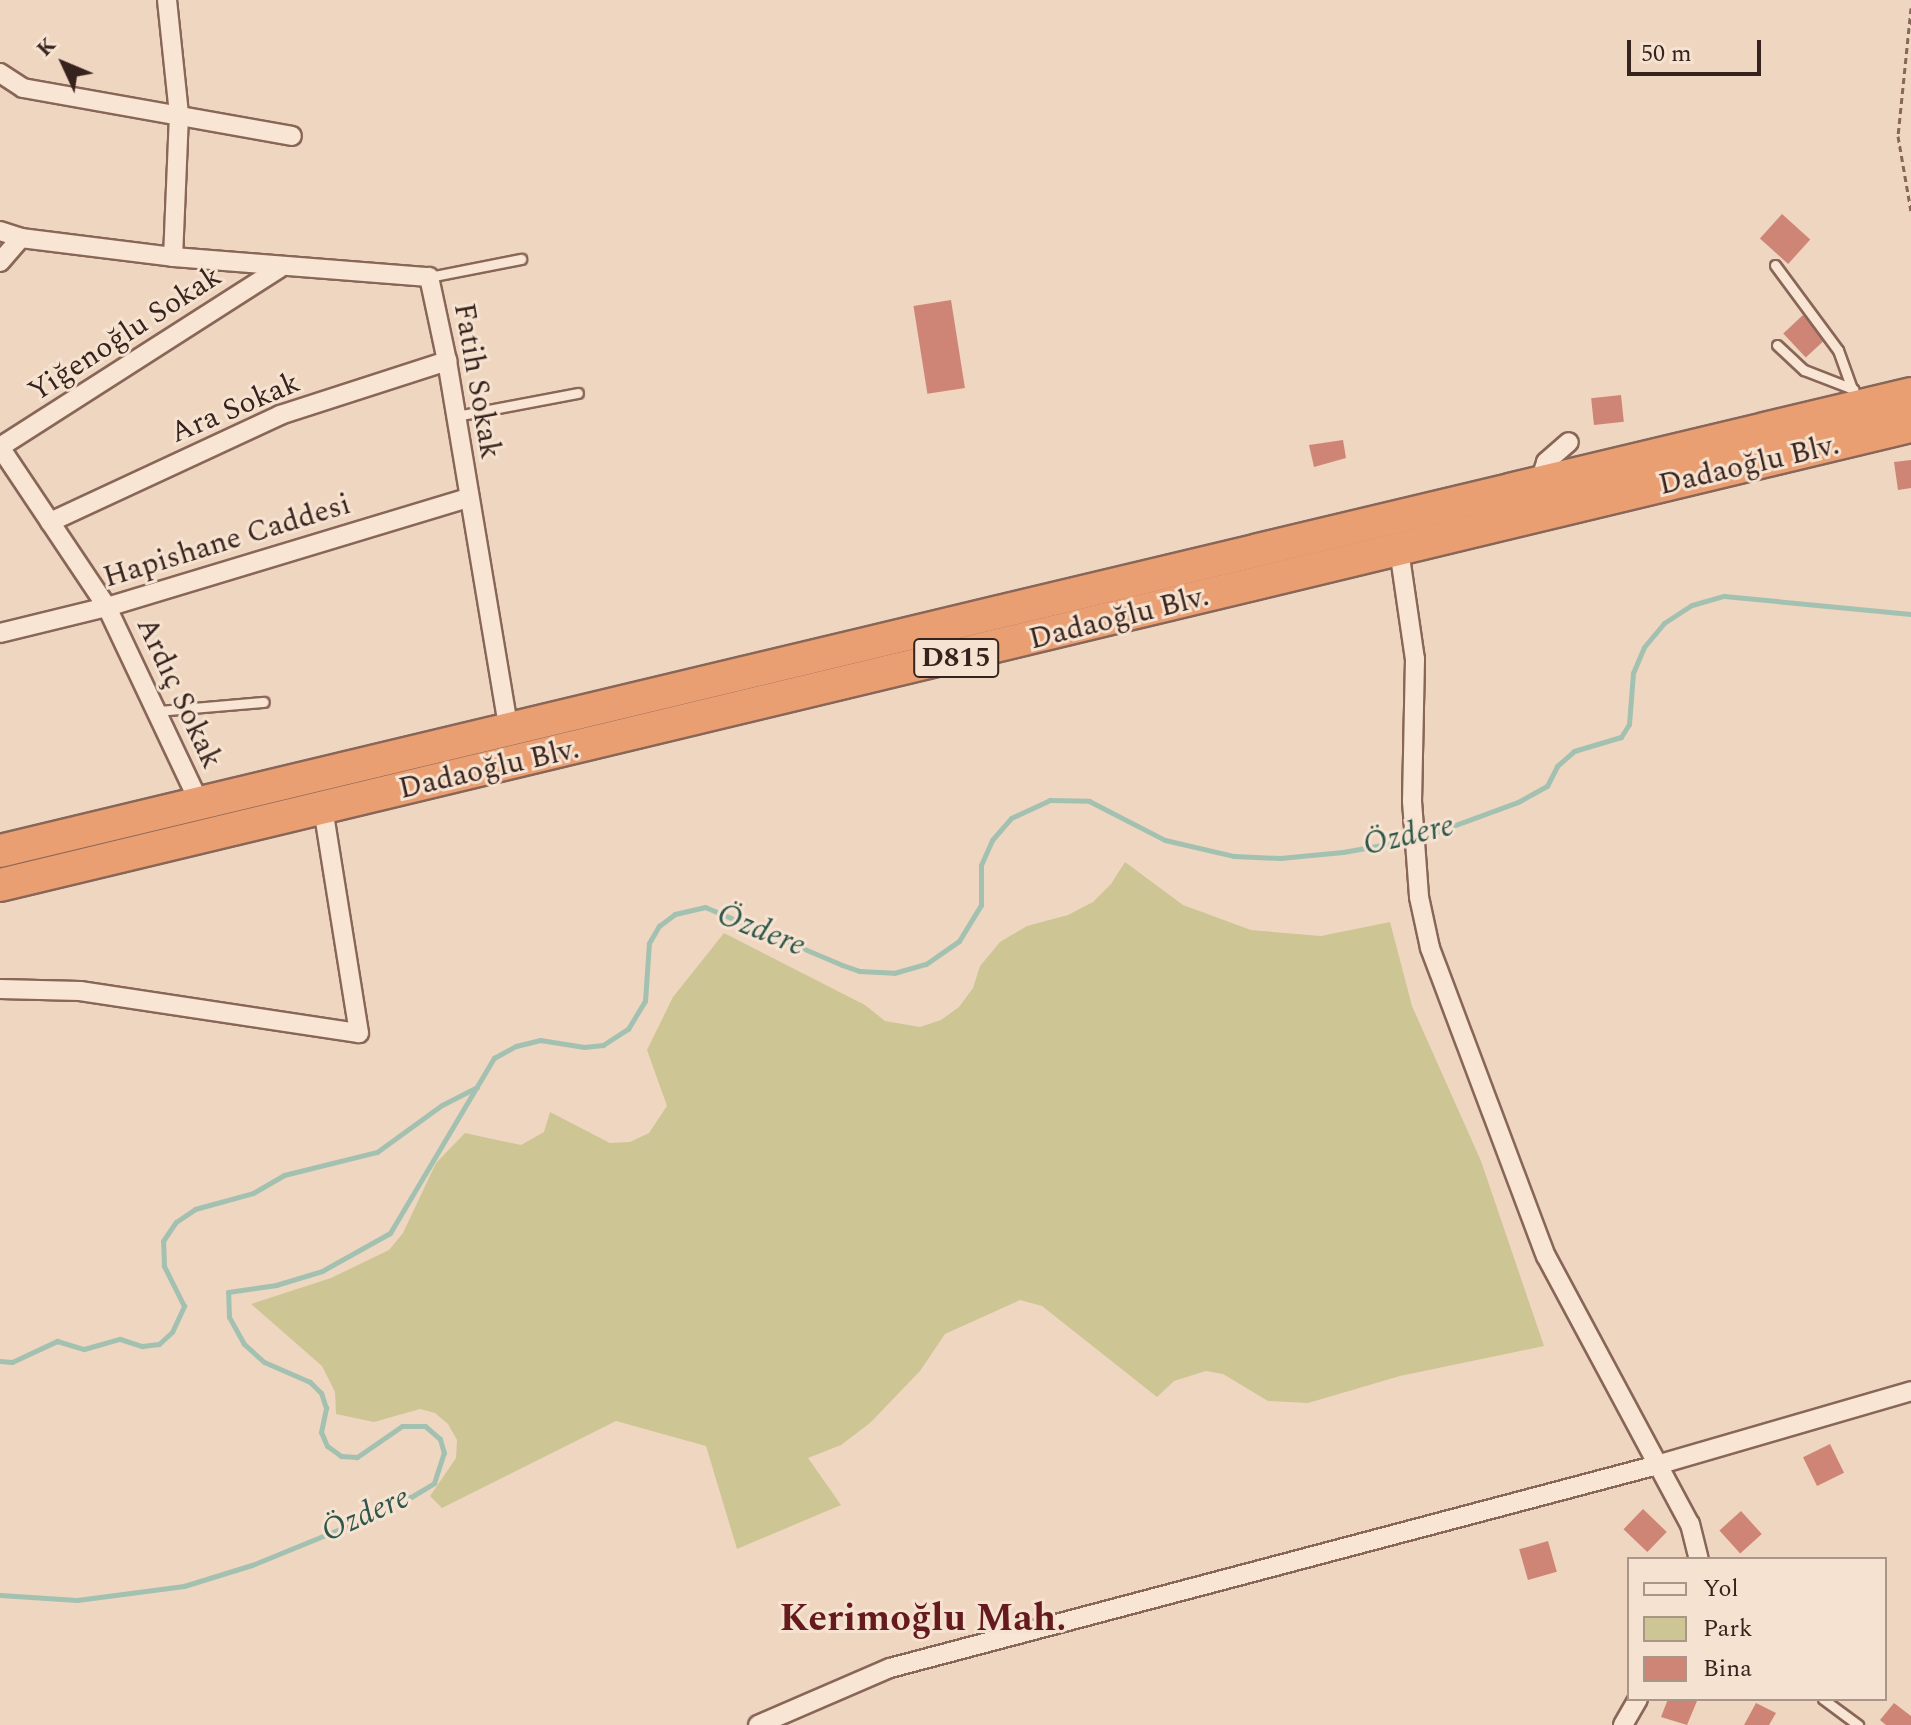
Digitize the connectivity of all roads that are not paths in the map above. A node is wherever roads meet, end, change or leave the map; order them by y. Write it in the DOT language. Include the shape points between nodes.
graph roads {
  1 [pos="167,0"];
  2 [pos="0,73"];
  3 [pos="179,115"];
  4 [pos="292,136"];
  5 [pos="0,231"];
  6 [pos="21,238"];
  7 [pos="173,257"];
  8 [pos="521,259"];
  9 [pos="0,262"];
  10 [pos="1775,265"];
  11 [pos="280,268"];
  12 [pos="429,277"];
  13 [pos="1777,345"];
  14 [pos="447,361"];
  15 [pos="578,393"];
  16 [pos="1911,394"];
  17 [pos="1856,398"];
  18 [pos="456,416"];
  19 [pos="1911,426"];
  20 [pos="1569,442"];
  21 [pos="0,447"];
  22 [pos="1540,481"];
  23 [pos="468,498"];
  24 [pos="1391,516"];
  25 [pos="50,522"];
  26 [pos="1399,548"];
  27 [pos="107,607"];
  28 [pos="0,633"];
  29 [pos="264,702"];
  30 [pos="158,711"];
  31 [pos="509,731"];
  32 [pos="200,804"];
  33 [pos="323,809"];
  34 [pos="0,851"];
  35 [pos="0,885"];
  36 [pos="0,989"];
  37 [pos="1911,1391"];
  38 [pos="1657,1465"];
  39 [pos="1698,1557"];
  40 [pos="1637,1701"];
  41 [pos="1826,1701"];
  42 [pos="758,1725"];
  43 [pos="1623,1725"];
  44 [pos="1858,1725"];
  1 -- 3 [label="street"];
  2 -- 3 [label="street" via="23,88"];
  3 -- 4 [label="street"];
  3 -- 7 [label="street"];
  5 -- 6 [label="street, Fatih Sokak"];
  6 -- 7 [label="street, Fatih Sokak"];
  6 -- 9 [label="street"];
  7 -- 11 [label="street, Fatih Sokak"];
  8 -- 12 [label="lane"];
  10 -- 17 [label="lane" via="1838,350"];
  11 -- 12 [label="street, Fatih Sokak"];
  11 -- 21 [label="street, Yiğenoğlu Sokak"];
  12 -- 14 [label="street, Fatih Sokak"];
  13 -- 17 [label="lane" via="1804,370"];
  14 -- 18 [label="street, Fatih Sokak"];
  14 -- 25 [label="street, Ara Sokak" via="280,415"];
  15 -- 18 [label="lane"];
  16 -- 17 [label="highway, Dadaoğlu Blv. / D815"];
  17 -- 22 [label="highway, Dadaoğlu Blv. / D815"];
  18 -- 23 [label="street, Fatih Sokak"];
  19 -- 26 [label="highway, Dadaoğlu Blv. / D815"];
  20 -- 22 [label="street" via="1546,462"];
  21 -- 25 [label="street, Ardıç Sokak"];
  22 -- 24 [label="highway, Dadaoğlu Blv. / D815"];
  23 -- 27 [label="street, Hapishane Caddesi"];
  23 -- 31 [label="street, Fatih Sokak"];
  24 -- 26 [label="street"];
  24 -- 31 [label="highway, Dadaoğlu Blv. / D815"];
  25 -- 27 [label="street, Ardıç Sokak"];
  26 -- 33 [label="highway, Dadaoğlu Blv. / D815"];
  26 -- 38 [label="street" via="1415,659 1412,801 1419,897 1430,948 1546,1256"];
  27 -- 28 [label="street, Hapishane Caddesi"];
  27 -- 30 [label="street, Ardıç Sokak"];
  29 -- 30 [label="lane"];
  30 -- 32 [label="street, Ardıç Sokak"];
  31 -- 32 [label="highway, Dadaoğlu Blv. / D815"];
  32 -- 34 [label="highway, Dadaoğlu Blv. / D815"];
  33 -- 35 [label="highway, Dadaoğlu Blv. / D815"];
  33 -- 36 [label="street" via="359,1033 80,991"];
  37 -- 38 [label="street"];
  38 -- 39 [label="street" via="1690,1524"];
  38 -- 42 [label="street" via="890,1668"];
  40 -- 43 [label="street"];
  41 -- 44 [label="lane"];
}
